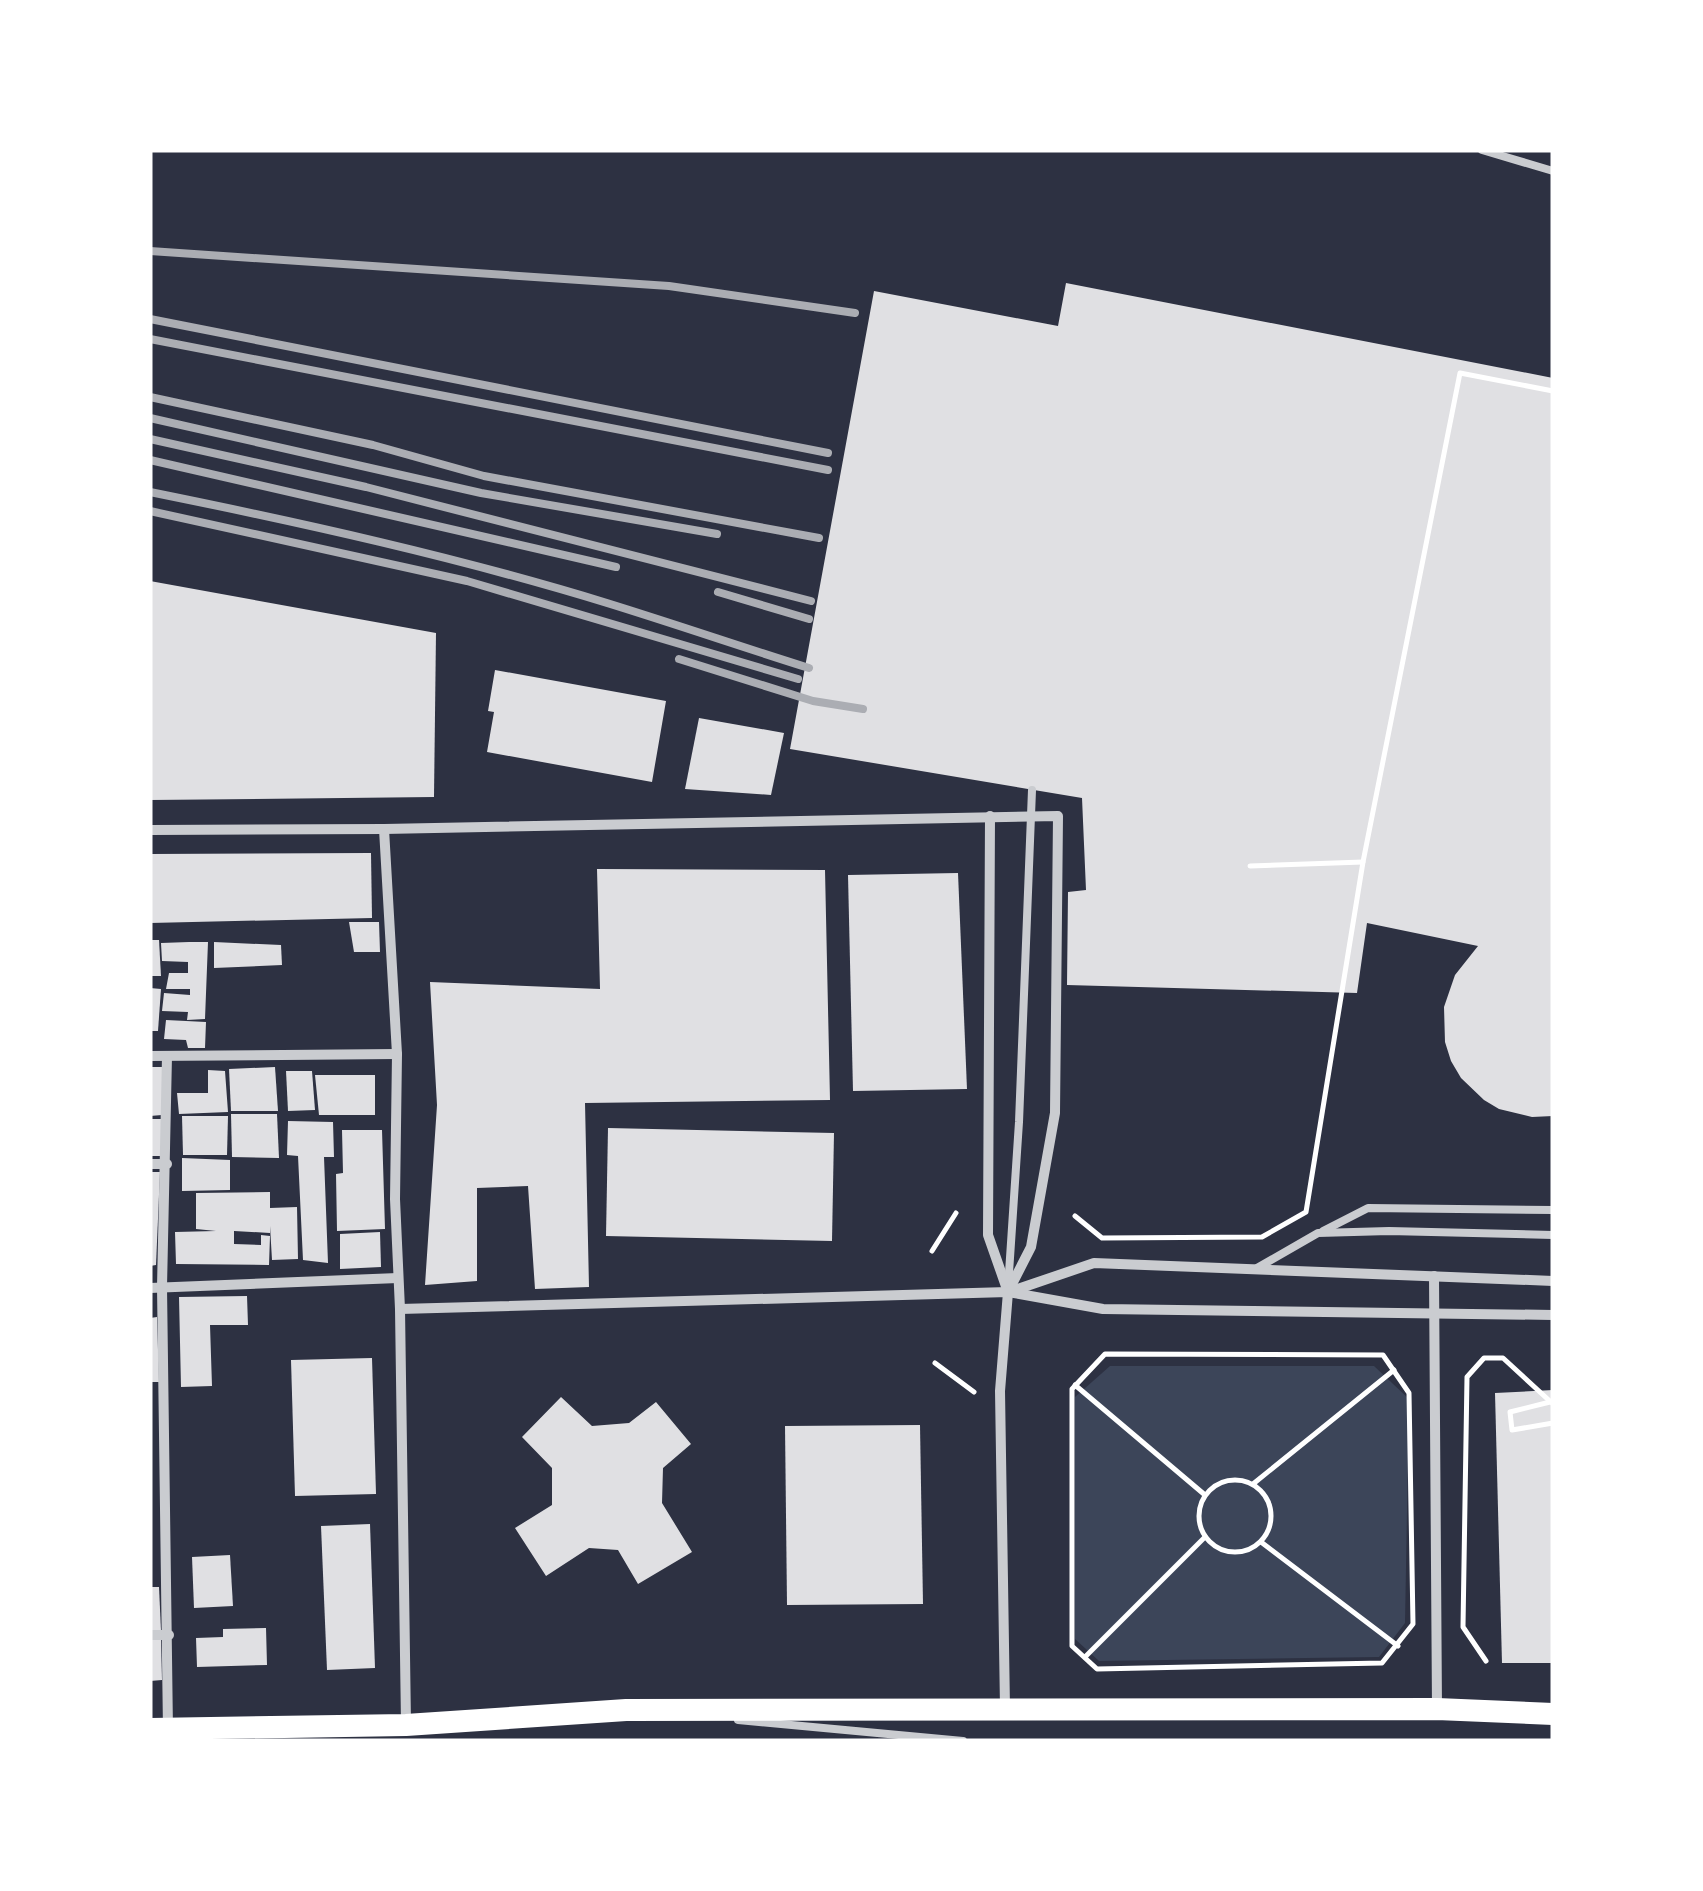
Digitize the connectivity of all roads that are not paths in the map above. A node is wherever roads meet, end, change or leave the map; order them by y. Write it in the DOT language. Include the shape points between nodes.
graph roads {
  1 [pos="1482,150"];
  2 [pos="1553,171"];
  3 [pos="1032,790"];
  4 [pos="990,816"];
  5 [pos="384,829"];
  6 [pos="150,830"];
  7 [pos="396,1054"];
  8 [pos="150,1056"];
  9 [pos="167,1056"];
  10 [pos="150,1164"];
  11 [pos="166,1164"];
  12 [pos="1553,1210"];
  13 [pos="1318,1233"];
  14 [pos="1553,1236"];
  15 [pos="1254,1270"];
  16 [pos="1434,1276"];
  17 [pos="398,1278"];
  18 [pos="1553,1281"];
  19 [pos="156,1287"];
  20 [pos="1008,1292"];
  21 [pos="400,1309"];
  22 [pos="1435,1313"];
  23 [pos="1553,1315"];
  24 [pos="150,1410"];
  25 [pos="166,1410"];
  26 [pos="150,1514"];
  27 [pos="166,1514"];
  28 [pos="169,1635"];
  29 [pos="150,1636"];
  30 [pos="1004,1708"];
  31 [pos="1437,1709"];
  32 [pos="626,1710"];
  33 [pos="1553,1714"];
  34 [pos="159,1730"];
  35 [pos="406,1733"];
  36 [pos="963,1741"];
  1 -- 2 [label="lane"];
  3 -- 20 [label="lane"];
  4 -- 5 [label="street"];
  4 -- 20 [label="street" via="988,1235"];
  4 -- 20 [label="street" via="1058,816 1056,1113 1031,1247"];
  5 -- 6 [label="street"];
  5 -- 7 [label="street"];
  7 -- 9 [label="street"];
  7 -- 17 [label="street"];
  8 -- 9 [label="street"];
  9 -- 11 [label="street"];
  10 -- 11 [label="street"];
  11 -- 19 [label="street"];
  12 -- 13 [label="lane" via="1368,1208"];
  13 -- 14 [label="lane"];
  13 -- 15 [label="lane"];
  15 -- 16 [label="street"];
  15 -- 20 [label="street" via="1094,1263"];
  16 -- 18 [label="street"];
  16 -- 22 [label="street"];
  17 -- 19 [label="street"];
  17 -- 21 [label="street"];
  19 -- 25 [label="street"];
  20 -- 21 [label="street"];
  20 -- 22 [label="street" via="1104,1309"];
  20 -- 30 [label="street" via="1000,1391"];
  21 -- 35 [label="street"];
  22 -- 23 [label="street"];
  22 -- 31 [label="street"];
  24 -- 25 [label="street"];
  25 -- 27 [label="street"];
  26 -- 27 [label="street"];
  27 -- 28 [label="street"];
  28 -- 29 [label="street"];
  28 -- 34 [label="street"];
  30 -- 31 [label="main road"];
  30 -- 32 [label="main road"];
  31 -- 33 [label="main road"];
  32 -- 35 [label="main road"];
  32 -- 36 [label="lane"];
  34 -- 35 [label="main road"];
}
